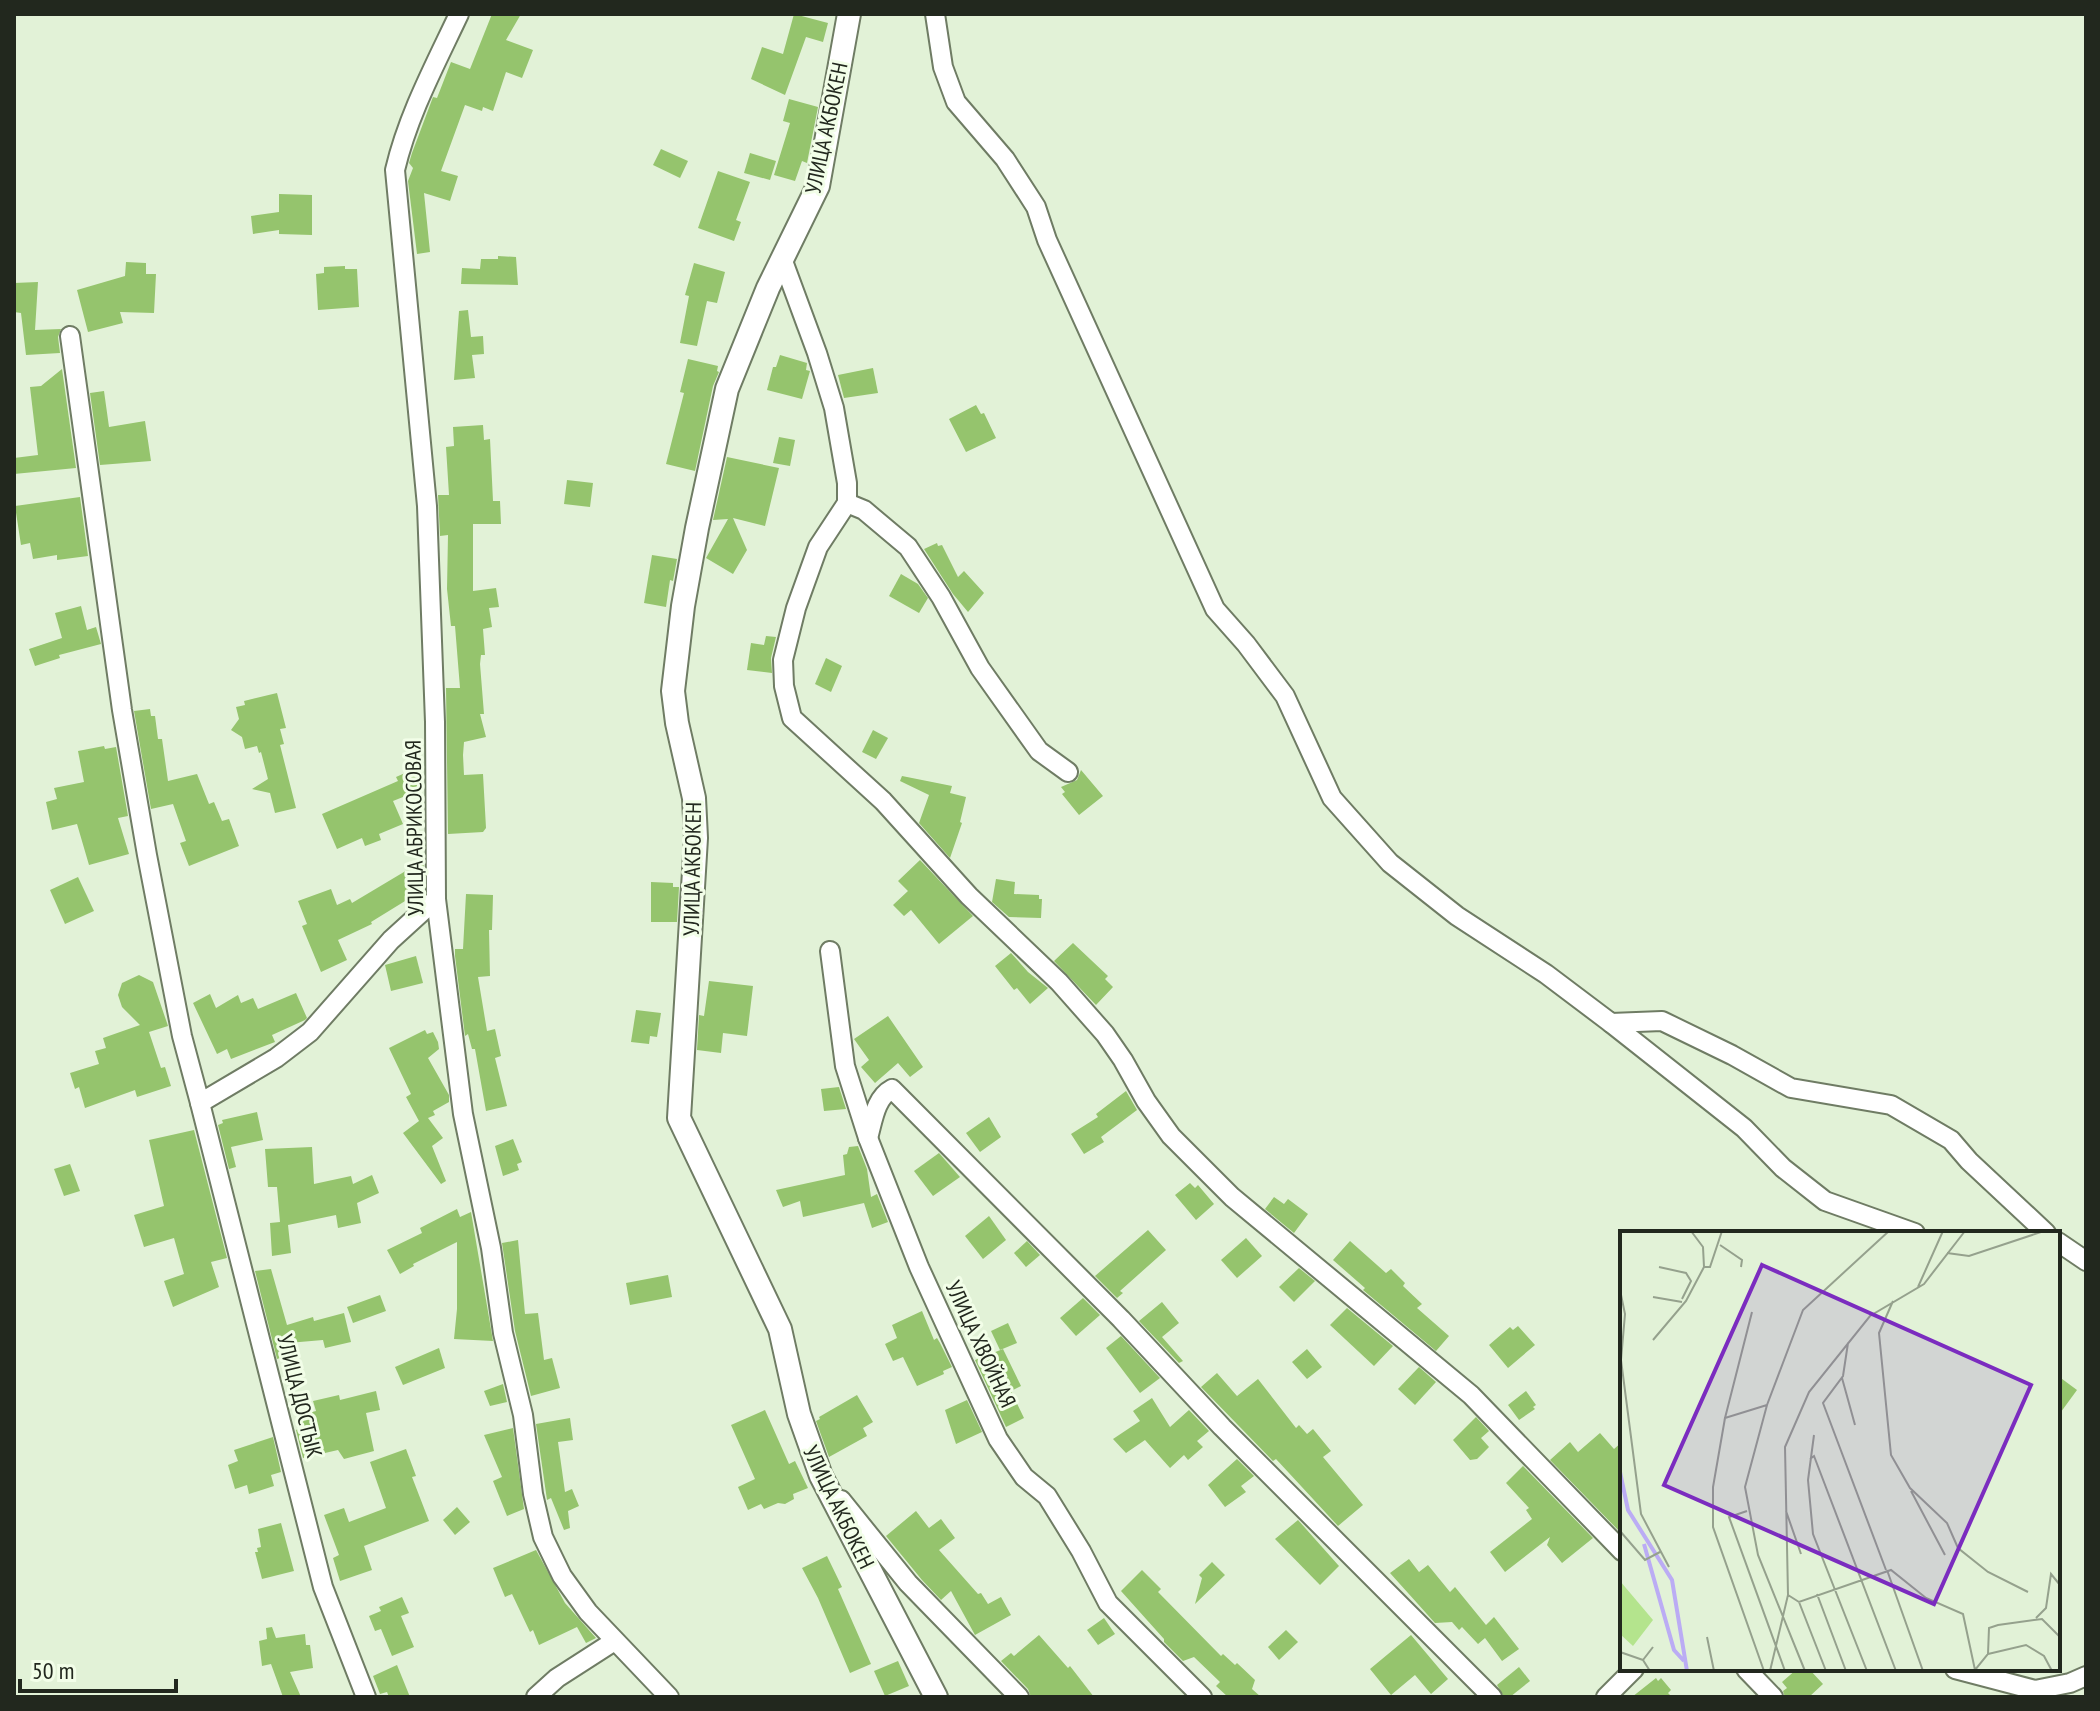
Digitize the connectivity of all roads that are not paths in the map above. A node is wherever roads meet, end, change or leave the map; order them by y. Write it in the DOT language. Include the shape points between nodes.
graph roads {
  1 [pos="459,14"];
  2 [pos="849,14"];
  3 [pos="935,14"];
  4 [pos="783,261"];
  5 [pos="70,336"];
  6 [pos="847,503"];
  7 [pos="1068,772"];
  8 [pos="436,899"];
  9 [pos="830,951"];
  10 [pos="1611,1023"];
  11 [pos="200,1103"];
  12 [pos="868,1138"];
  13 [pos="1909,1231"];
  14 [pos="2044,1231"];
  15 [pos="2060,1243"];
  16 [pos="2086,1261"];
  17 [pos="821,1476"];
  18 [pos="1620,1549"];
  19 [pos="613,1642"];
  20 [pos="1632,1671"];
  21 [pos="1748,1671"];
  22 [pos="1963,1671"];
  23 [pos="2086,1676"];
  24 [pos="366,1697"];
  25 [pos="536,1697"];
  26 [pos="669,1697"];
  27 [pos="936,1697"];
  28 [pos="1019,1697"];
  29 [pos="1202,1697"];
  30 [pos="1492,1697"];
  31 [pos="1606,1697"];
  32 [pos="1773,1697"];
  1 -- 8 [label="street, УЛИЦА АБРИКОСОВАЯ" via="416,105 395,170 427,506"];
  2 -- 4 [label="street, УЛИЦА АКБОКЕН" via="818,186"];
  3 -- 10 [label="street" via="943,67 956,102 1005,159 1036,207 1215,609 1285,696 1332,798 1390,863"];
  4 -- 6 [label="street" via="834,408"];
  4 -- 17 [label="street, УЛИЦА АКБОКЕН" via="727,389 676,658 673,691 694,798 696,838 679,1118 780,1329 799,1414"];
  5 -- 11 [label="street, УЛИЦА ДОСТЫК" via="122,710 182,1036"];
  6 -- 7 [label="street" via="864,510 908,547 980,668 1039,751"];
  6 -- 18 [label="street" via="818,547 796,608 783,660 792,718 883,801 969,896 1059,982 1105,1034 1146,1101 1197,1165 1471,1395"];
  8 -- 11 [label="street" via="391,940 310,1032"];
  8 -- 19 [label="street, УЛИЦА АБРИКОСОВАЯ" via="463,1114 543,1537 562,1576"];
  9 -- 12 [label="street, УЛИЦА ХВОЙНАЯ" via="845,1066"];
  10 -- 13 [label="street" via="1744,1128 1825,1201"];
  10 -- 14 [label="street" via="1662,1021 1791,1088 1891,1105 1951,1140"];
  11 -- 24 [label="street, УЛИЦА ДОСТЫК" via="323,1587"];
  12 -- 29 [label="street, УЛИЦА ХВОЙНАЯ" via="919,1267 998,1439 1024,1477 1047,1496 1108,1603"];
  12 -- 30 [label="street" via="884,1094 892,1089"];
  15 -- 16 [label="street"];
  17 -- 27 [label="street, УЛИЦА АКБОКЕН"];
  17 -- 28 [label="street" via="908,1583"];
  19 -- 25 [label="street"];
  19 -- 26 [label="street, УЛИЦА АБРИКОСОВАЯ"];
  20 -- 31 [label="street"];
  21 -- 32 [label="street"];
  22 -- 23 [label="street" via="2035,1690"];
}
